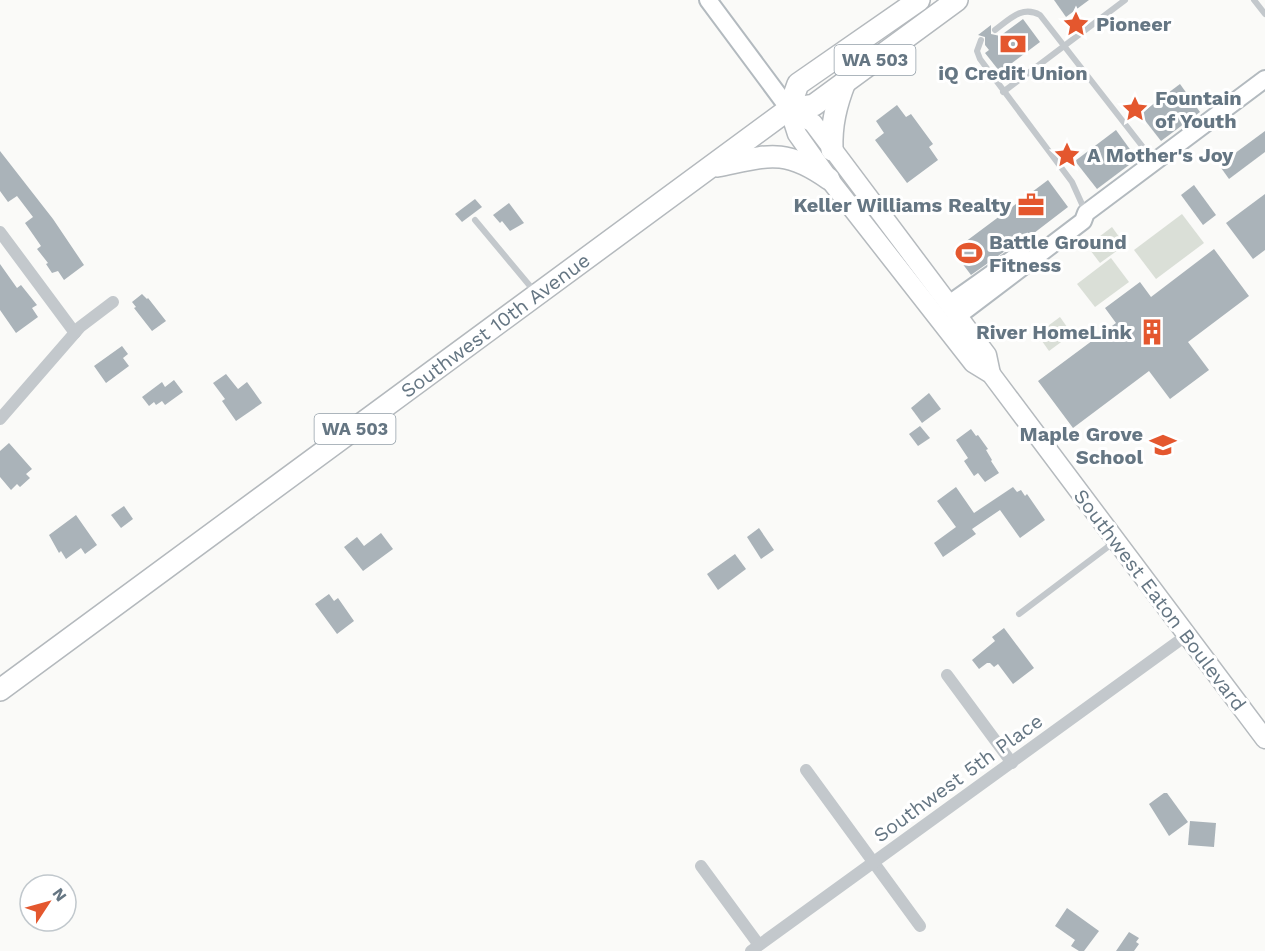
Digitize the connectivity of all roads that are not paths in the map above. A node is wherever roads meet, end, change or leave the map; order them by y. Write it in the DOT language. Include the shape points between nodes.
graph roads {
  1 [pos="708,0"];
  2 [pos="919,0"];
  3 [pos="957,0"];
  4 [pos="1125,0"];
  5 [pos="1254,0"];
  6 [pos="1265,14"];
  7 [pos="995,30"];
  8 [pos="981,40"];
  9 [pos="1065,46"];
  10 [pos="1265,79"];
  11 [pos="845,82"];
  12 [pos="1003,92"];
  13 [pos="789,109"];
  14 [pos="832,150"];
  15 [pos="1154,162"];
  16 [pos="710,167"];
  17 [pos="829,178"];
  18 [pos="1086,213"];
  19 [pos="475,220"];
  20 [pos="0,232"];
  21 [pos="905,276"];
  22 [pos="537,294"];
  23 [pos="113,302"];
  24 [pos="953,310"];
  25 [pos="75,333"];
  26 [pos="991,374"];
  27 [pos="0,419"];
  28 [pos="1116,541"];
  29 [pos="1019,614"];
  30 [pos="1187,635"];
  31 [pos="947,675"];
  32 [pos="0,690"];
  33 [pos="1265,739"];
  34 [pos="1012,763"];
  35 [pos="806,770"];
  36 [pos="874,863"];
  37 [pos="701,866"];
  38 [pos="920,926"];
  39 [pos="755,948"];
  1 -- 13 [label="street, Southwest Eaton Boulevard"];
  2 -- 13 [label="highway, WA 503" via="798,84"];
  3 -- 11 [label="highway, Southwest 10th Avenue / WA 503"];
  4 -- 9 [label="lane"];
  5 -- 6 [label="lane"];
  7 -- 9 [label="lane" via="1018,12 1035,12"];
  8 -- 12 [label="lane" via="977,51 980,59"];
  9 -- 12 [label="lane"];
  9 -- 15 [label="lane"];
  10 -- 15 [label="street"];
  11 -- 13 [label="highway, Southwest 10th Avenue / WA 503" via="814,105"];
  11 -- 14 [label="highway" via="834,112"];
  12 -- 18 [label="lane" via="1072,182"];
  13 -- 14 [label="main road, Southwest Eaton Boulevard" via="813,123"];
  13 -- 16 [label="highway, Southwest 10th Avenue / WA 503"];
  13 -- 17 [label="main road, Southwest Eaton Boulevard" via="797,134"];
  14 -- 24 [label="main road, Southwest Eaton Boulevard"];
  15 -- 18 [label="street"];
  16 -- 17 [label="highway" via="763,157 789,158"];
  16 -- 22 [label="highway, Southwest 10th Avenue / WA 503"];
  17 -- 21 [label="main road, Southwest Eaton Boulevard"];
  18 -- 24 [label="street" via="1083,221"];
  19 -- 22 [label="lane"];
  20 -- 25 [label="street"];
  21 -- 24 [label="main road" via="927,290 945,313"];
  21 -- 26 [label="main road, Southwest Eaton Boulevard" via="973,363"];
  22 -- 32 [label="highway, Southwest 10th Avenue / WA 503"];
  23 -- 25 [label="street"];
  24 -- 26 [label="main road, Southwest Eaton Boulevard" via="987,355"];
  25 -- 27 [label="street"];
  26 -- 28 [label="main road, Southwest Eaton Boulevard"];
  28 -- 29 [label="lane"];
  28 -- 30 [label="main road, Southwest Eaton Boulevard"];
  30 -- 33 [label="main road, Southwest Eaton Boulevard"];
  30 -- 34 [label="street, Southwest 5th Place"];
  31 -- 34 [label="street"];
  34 -- 36 [label="street, Southwest 5th Place"];
  35 -- 36 [label="street"];
  36 -- 38 [label="street"];
  36 -- 39 [label="street, Southwest 5th Place"];
  37 -- 39 [label="street"];
}
